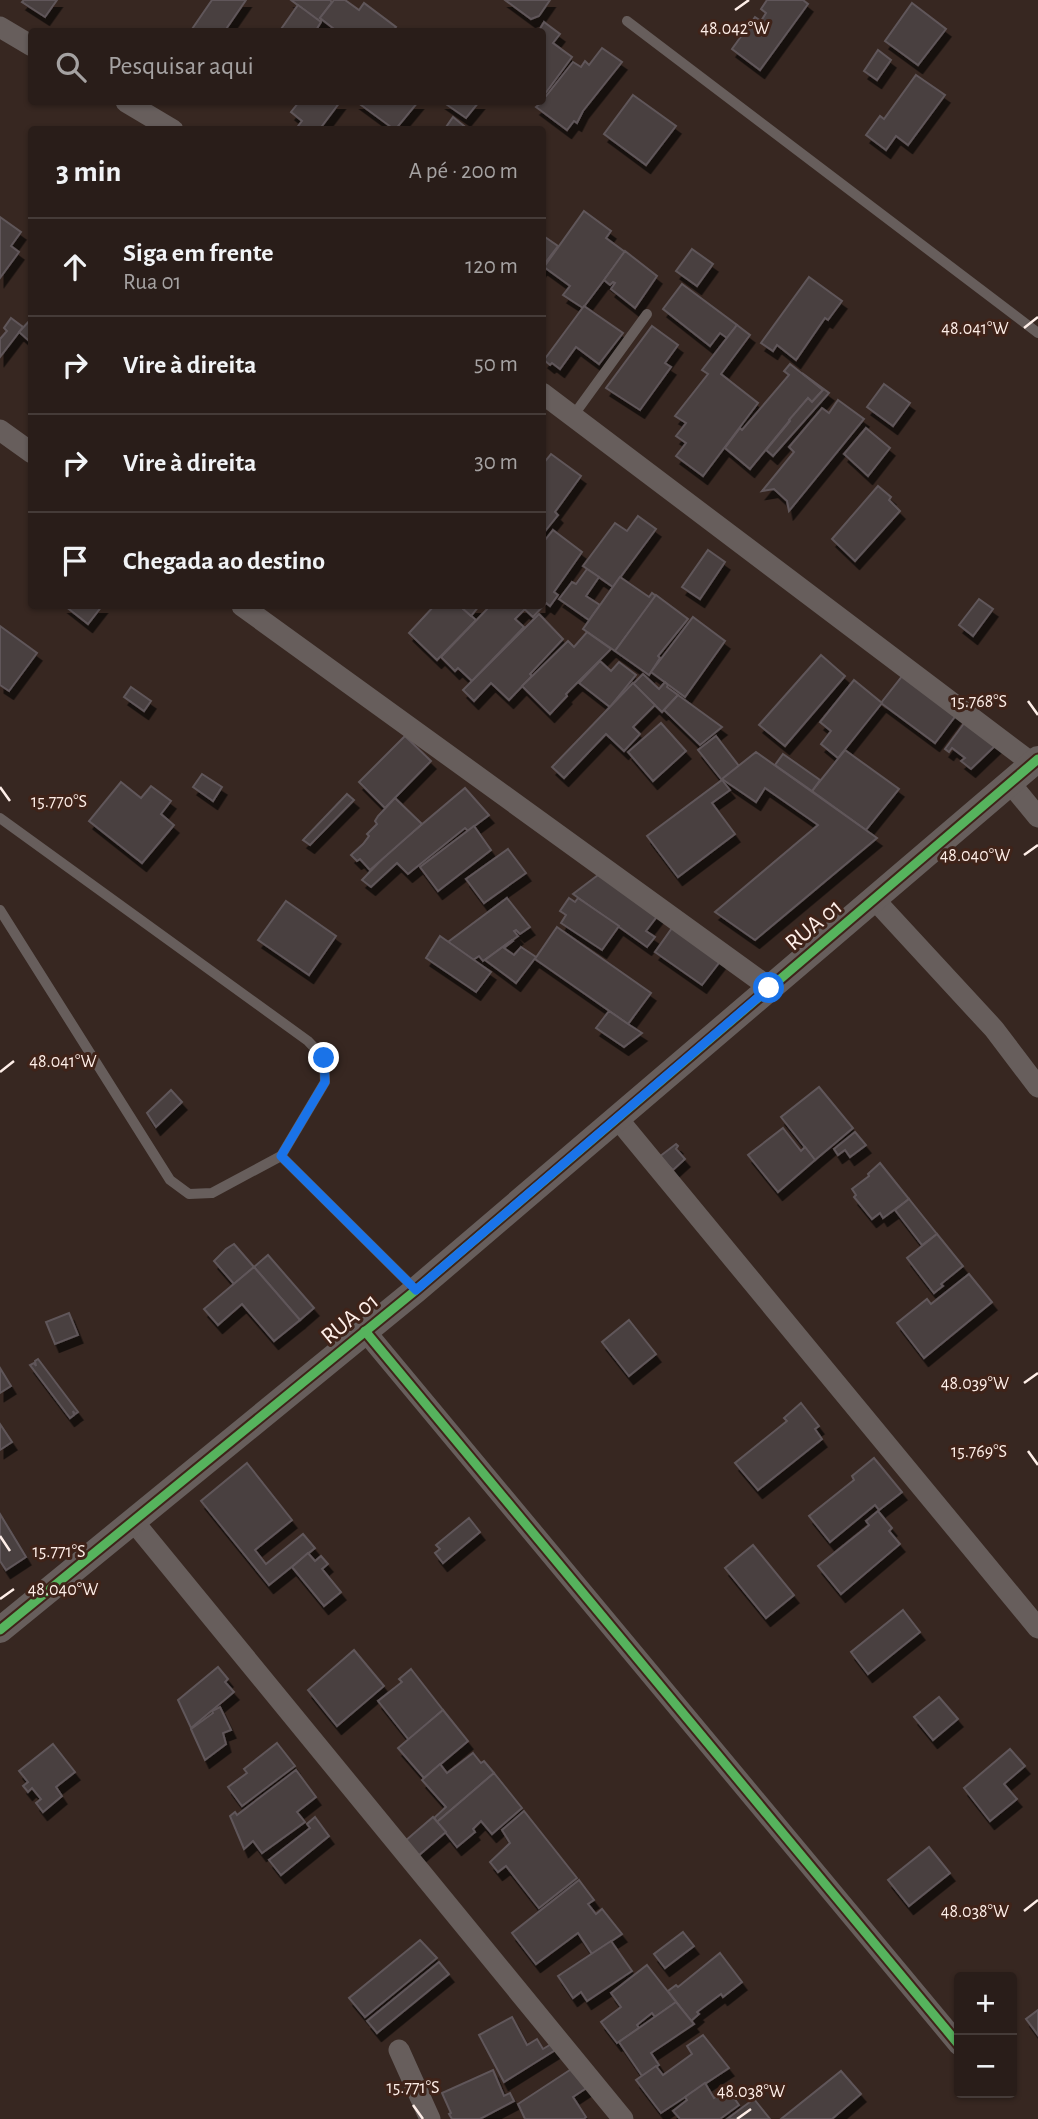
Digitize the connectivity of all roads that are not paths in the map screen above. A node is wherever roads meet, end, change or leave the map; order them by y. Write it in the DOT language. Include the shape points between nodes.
graph roads {
  1 [pos="627,21"];
  2 [pos="0,27"];
  3 [pos="28,44"];
  4 [pos="131,105"];
  5 [pos="166,126"];
  6 [pos="647,314"];
  7 [pos="1038,333"];
  8 [pos="546,396"];
  9 [pos="573,416"];
  10 [pos="0,430"];
  11 [pos="28,450"];
  12 [pos="246,609"];
  13 [pos="1036,762"];
  14 [pos="1010,783"];
  15 [pos="1038,817"];
  16 [pos="0,818"];
  17 [pos="874,900"];
  18 [pos="0,910"];
  19 [pos="769,988"];
  20 [pos="1038,1087"];
  21 [pos="617,1118"];
  22 [pos="281,1156"];
  23 [pos="416,1290"];
  24 [pos="365,1331"];
  25 [pos="134,1522"];
  26 [pos="1038,1628"];
  27 [pos="0,1630"];
  28 [pos="954,2039"];
  29 [pos="399,2050"];
  30 [pos="430,2119"];
  31 [pos="623,2119"];
  1 -- 7 [label="lane"];
  2 -- 3 [label="street"];
  4 -- 5 [label="street"];
  6 -- 9 [label="lane"];
  8 -- 9 [label="street"];
  9 -- 13 [label="street"];
  10 -- 11 [label="street"];
  12 -- 19 [label="street"];
  13 -- 14 [label="street, RUA 01"];
  14 -- 15 [label="street"];
  14 -- 17 [label="street, RUA 01"];
  16 -- 22 [label="lane" via="308,1041 324,1058 325,1082"];
  17 -- 19 [label="street, RUA 01"];
  17 -- 20 [label="street" via="994,1029"];
  18 -- 22 [label="lane" via="170,1180 189,1194 212,1193"];
  19 -- 21 [label="street, RUA 01"];
  21 -- 23 [label="street, RUA 01"];
  21 -- 26 [label="street"];
  22 -- 23 [label="lane"];
  23 -- 24 [label="street, RUA 01"];
  24 -- 25 [label="street, RUA 01"];
  24 -- 28 [label="street"];
  25 -- 27 [label="street, RUA 01"];
  25 -- 31 [label="street"];
  29 -- 30 [label="street"];
}
